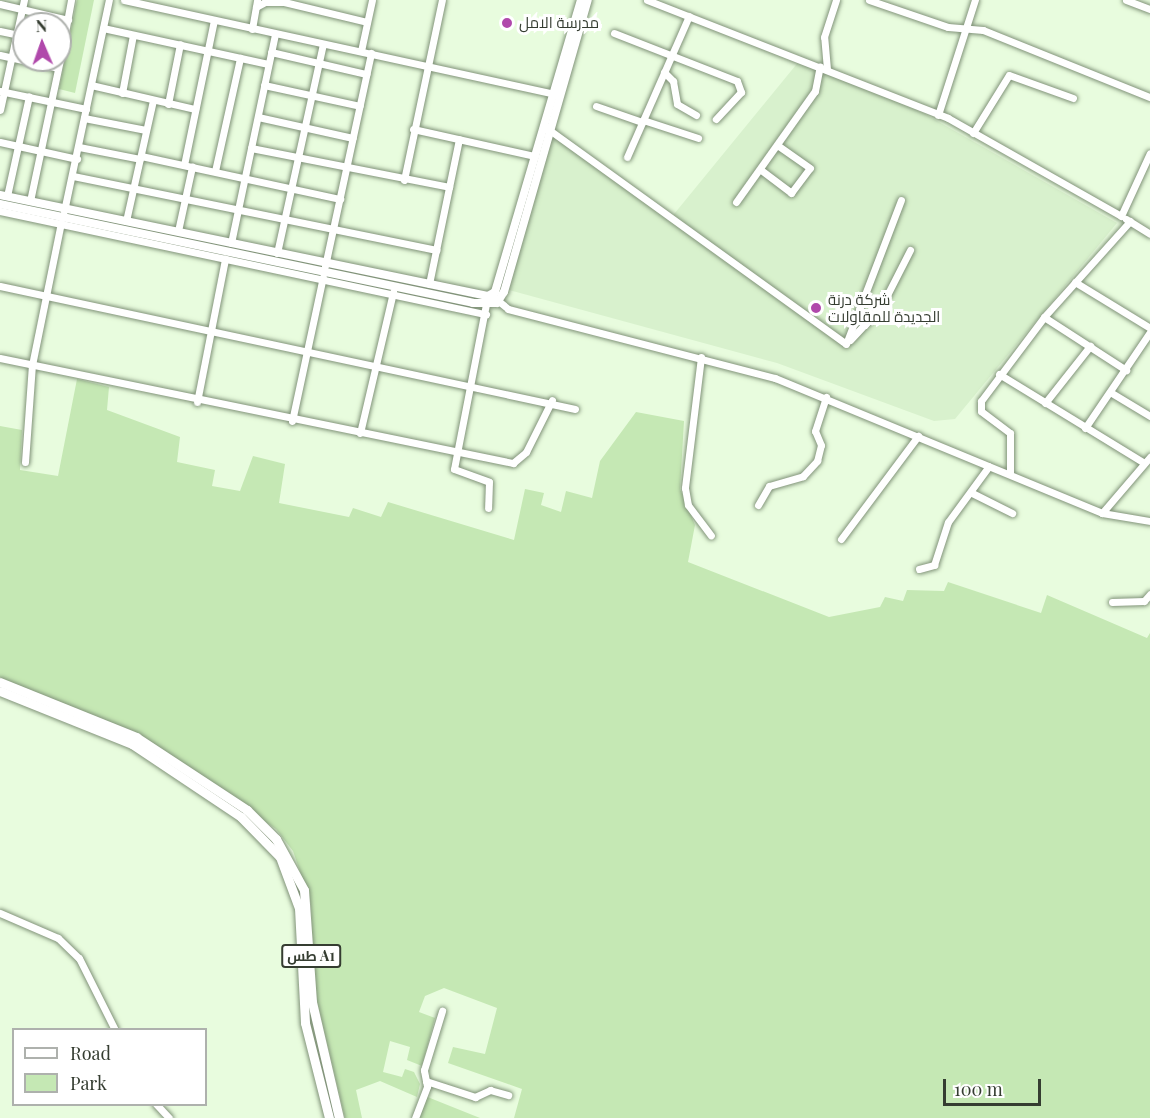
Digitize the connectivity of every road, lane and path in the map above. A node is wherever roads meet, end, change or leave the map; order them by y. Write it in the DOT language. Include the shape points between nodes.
graph roads {
  1 [pos="24,0"];
  2 [pos="109,0"];
  3 [pos="124,0"];
  4 [pos="372,0"];
  5 [pos="442,0"];
  6 [pos="581,0"];
  7 [pos="588,0"];
  8 [pos="647,0"];
  9 [pos="836,0"];
  10 [pos="869,0"];
  11 [pos="975,0"];
  12 [pos="1126,0"];
  13 [pos="0,4"];
  14 [pos="257,4"];
  15 [pos="897,4"];
  16 [pos="1150,9"];
  17 [pos="22,10"];
  18 [pos="31,12"];
  19 [pos="689,16"];
  20 [pos="214,20"];
  21 [pos="367,22"];
  22 [pos="102,28"];
  23 [pos="252,29"];
  24 [pos="964,29"];
  25 [pos="614,33"];
  26 [pos="275,34"];
  27 [pos="133,35"];
  28 [pos="180,44"];
  29 [pos="323,44"];
  30 [pos="207,50"];
  31 [pos="361,51"];
  32 [pos="271,52"];
  33 [pos="371,53"];
  34 [pos="672,56"];
  35 [pos="240,58"];
  36 [pos="12,61"];
  37 [pos="268,64"];
  38 [pos="318,64"];
  39 [pos="428,65"];
  40 [pos="824,68"];
  41 [pos="58,72"];
  42 [pos="664,72"];
  43 [pos="366,74"];
  44 [pos="91,85"];
  45 [pos="264,85"];
  46 [pos="2,91"];
  47 [pos="122,93"];
  48 [pos="311,95"];
  49 [pos="556,95"];
  50 [pos="29,96"];
  51 [pos="1150,97"];
  52 [pos="1073,98"];
  53 [pos="153,100"];
  54 [pos="52,101"];
  55 [pos="168,104"];
  56 [pos="360,106"];
  57 [pos="596,106"];
  58 [pos="86,109"];
  59 [pos="195,109"];
  60 [pos="0,110"];
  61 [pos="696,115"];
  62 [pos="939,115"];
  63 [pos="84,117"];
  64 [pos="258,117"];
  65 [pos="716,119"];
  66 [pos="643,121"];
  67 [pos="304,127"];
  68 [pos="547,128"];
  69 [pos="413,129"];
  70 [pos="146,130"];
  71 [pos="973,133"];
  72 [pos="353,138"];
  73 [pos="698,138"];
  74 [pos="459,139"];
  75 [pos="0,142"];
  76 [pos="18,146"];
  77 [pos="778,146"];
  78 [pos="79,147"];
  79 [pos="251,148"];
  80 [pos="41,151"];
  81 [pos="1150,153"];
  82 [pos="535,156"];
  83 [pos="141,157"];
  84 [pos="627,157"];
  85 [pos="298,158"];
  86 [pos="76,159"];
  87 [pos="188,166"];
  88 [pos="346,169"];
  89 [pos="761,170"];
  90 [pos="215,171"];
  91 [pos="73,176"];
  92 [pos="244,177"];
  93 [pos="404,180"];
  94 [pos="292,187"];
  95 [pos="449,187"];
  96 [pos="134,188"];
  97 [pos="3,195"];
  98 [pos="185,198"];
  99 [pos="340,200"];
  100 [pos="901,200"];
  101 [pos="30,201"];
  102 [pos="736,202"];
  103 [pos="0,204"];
  104 [pos="238,208"];
  105 [pos="0,212"];
  106 [pos="62,216"];
  107 [pos="1121,216"];
  108 [pos="286,218"];
  109 [pos="126,221"];
  110 [pos="1130,221"];
  111 [pos="334,229"];
  112 [pos="178,231"];
  113 [pos="1150,234"];
  114 [pos="231,243"];
  115 [pos="436,250"];
  116 [pos="910,250"];
  117 [pos="277,253"];
  118 [pos="225,259"];
  119 [pos="326,262"];
  120 [pos="323,276"];
  121 [pos="1075,282"];
  122 [pos="429,284"];
  123 [pos="0,286"];
  124 [pos="394,290"];
  125 [pos="47,296"];
  126 [pos="490,302"];
  127 [pos="1044,316"];
  128 [pos="213,330"];
  129 [pos="1150,334"];
  130 [pos="846,344"];
  131 [pos="1090,346"];
  132 [pos="309,350"];
  133 [pos="701,357"];
  134 [pos="0,358"];
  135 [pos="378,364"];
  136 [pos="32,365"];
  137 [pos="1126,370"];
  138 [pos="999,374"];
  139 [pos="471,384"];
  140 [pos="1110,392"];
  141 [pos="826,397"];
  142 [pos="552,400"];
  143 [pos="197,402"];
  144 [pos="1045,403"];
  145 [pos="575,409"];
  146 [pos="1150,416"];
  147 [pos="292,421"];
  148 [pos="1085,428"];
  149 [pos="360,433"];
  150 [pos="918,436"];
  151 [pos="457,453"];
  152 [pos="1150,457"];
  153 [pos="25,462"];
  154 [pos="1144,463"];
  155 [pos="989,466"];
  156 [pos="1010,474"];
  157 [pos="972,493"];
  158 [pos="758,505"];
  159 [pos="488,508"];
  160 [pos="1012,513"];
  161 [pos="1102,513"];
  162 [pos="1150,521"];
  163 [pos="711,535"];
  164 [pos="841,539"];
  165 [pos="919,569"];
  166 [pos="1150,594"];
  167 [pos="1112,602"];
  168 [pos="0,682"];
  169 [pos="0,691"];
  170 [pos="0,913"];
  171 [pos="442,1011"];
  172 [pos="115,1028"];
  173 [pos="426,1081"];
  174 [pos="508,1095"];
  175 [pos="158,1106"];
  176 [pos="169,1118"];
  177 [pos="329,1118"];
  178 [pos="339,1118"];
  179 [pos="415,1118"];
  1 -- 17 [label="street"];
  2 -- 22 [label="street"];
  3 -- 20 [label="street"];
  4 -- 21 [label="street"];
  5 -- 39 [label="street"];
  6 -- 49 [label="main road"];
  7 -- 49 [label="main road"];
  8 -- 19 [label="street"];
  9 -- 40 [label="street" via="824,37"];
  10 -- 15 [label="street"];
  11 -- 24 [label="street"];
  12 -- 16 [label="street"];
  13 -- 17 [label="street"];
  14 -- 21 [label="street" via="284,2"];
  14 -- 23 [label="street"];
  15 -- 24 [label="street"];
  17 -- 18 [label="street"];
  19 -- 34 [label="street"];
  19 -- 40 [label="street"];
  20 -- 23 [label="street"];
  20 -- 30 [label="street"];
  21 -- 31 [label="street"];
  22 -- 27 [label="street"];
  22 -- 44 [label="street"];
  23 -- 26 [label="street"];
  24 -- 51 [label="street" via="983,30"];
  24 -- 62 [label="street"];
  25 -- 34 [label="street"];
  26 -- 29 [label="street"];
  26 -- 32 [label="street"];
  27 -- 28 [label="street"];
  27 -- 47 [label="street"];
  28 -- 30 [label="street"];
  28 -- 55 [label="street"];
  29 -- 31 [label="street"];
  29 -- 38 [label="street"];
  30 -- 35 [label="street"];
  30 -- 59 [label="street"];
  31 -- 33 [label="street"];
  32 -- 37 [label="street"];
  32 -- 38 [label="street"];
  33 -- 39 [label="street"];
  33 -- 43 [label="street"];
  34 -- 42 [label="street"];
  34 -- 65 [label="street" via="741,85 741,92"];
  35 -- 37 [label="street"];
  35 -- 90 [label="street"];
  36 -- 46 [label="street"];
  37 -- 45 [label="street"];
  38 -- 43 [label="street"];
  38 -- 48 [label="street"];
  39 -- 49 [label="street"];
  39 -- 69 [label="street"];
  40 -- 62 [label="street"];
  40 -- 77 [label="street" via="815,91"];
  41 -- 54 [label="street"];
  42 -- 61 [label="street" via="673,81 677,104"];
  42 -- 66 [label="street"];
  43 -- 56 [label="street"];
  44 -- 47 [label="street"];
  44 -- 58 [label="street"];
  45 -- 48 [label="street"];
  45 -- 64 [label="street"];
  46 -- 50 [label="street"];
  46 -- 60 [label="street"];
  47 -- 53 [label="street"];
  48 -- 56 [label="street"];
  48 -- 67 [label="street"];
  49 -- 68 [label="main road"];
  50 -- 54 [label="street"];
  50 -- 76 [label="street"];
  52 -- 71 [label="street" via="1009,75"];
  53 -- 55 [label="street"];
  53 -- 70 [label="street"];
  54 -- 58 [label="street"];
  54 -- 80 [label="street"];
  55 -- 59 [label="street"];
  56 -- 72 [label="street"];
  57 -- 66 [label="street"];
  58 -- 63 [label="street"];
  59 -- 87 [label="street"];
  62 -- 71 [label="street"];
  63 -- 70 [label="street"];
  63 -- 78 [label="street"];
  64 -- 67 [label="street"];
  64 -- 79 [label="street"];
  66 -- 73 [label="street"];
  66 -- 84 [label="street"];
  67 -- 72 [label="street"];
  67 -- 85 [label="street"];
  68 -- 82 [label="main road"];
  68 -- 126 [label="main road" via="504,292"];
  68 -- 130 [label="street"];
  69 -- 74 [label="street"];
  69 -- 93 [label="street"];
  70 -- 83 [label="street"];
  71 -- 107 [label="street"];
  72 -- 88 [label="street"];
  74 -- 82 [label="street"];
  74 -- 95 [label="street"];
  75 -- 76 [label="street"];
  76 -- 80 [label="street"];
  76 -- 97 [label="street"];
  77 -- 89 [label="street"];
  77 -- 89 [label="street" via="810,168 791,193"];
  78 -- 83 [label="street"];
  78 -- 86 [label="street"];
  79 -- 85 [label="street"];
  79 -- 92 [label="street"];
  80 -- 86 [label="street"];
  80 -- 101 [label="street"];
  81 -- 107 [label="street"];
  82 -- 126 [label="main road"];
  83 -- 87 [label="street"];
  83 -- 96 [label="street"];
  85 -- 88 [label="street"];
  85 -- 94 [label="street"];
  86 -- 91 [label="street"];
  87 -- 90 [label="street"];
  87 -- 98 [label="street"];
  88 -- 93 [label="street"];
  88 -- 99 [label="street"];
  89 -- 102 [label="street"];
  90 -- 92 [label="street"];
  91 -- 96 [label="street"];
  91 -- 106 [label="street"];
  92 -- 94 [label="street"];
  92 -- 104 [label="street"];
  93 -- 95 [label="street"];
  94 -- 99 [label="street"];
  94 -- 108 [label="street"];
  95 -- 115 [label="street"];
  96 -- 98 [label="street"];
  96 -- 109 [label="street"];
  97 -- 101 [label="main road"];
  98 -- 104 [label="street"];
  98 -- 112 [label="street"];
  99 -- 111 [label="street"];
  100 -- 130 [label="street"];
  101 -- 106 [label="main road"];
  103 -- 106 [label="main road"];
  104 -- 108 [label="street"];
  104 -- 114 [label="street"];
  105 -- 106 [label="street"];
  106 -- 109 [label="main road"];
  106 -- 118 [label="street"];
  106 -- 120 [label="main road"];
  106 -- 125 [label="street"];
  107 -- 110 [label="street"];
  108 -- 111 [label="street"];
  108 -- 117 [label="street"];
  109 -- 112 [label="main road"];
  110 -- 113 [label="street"];
  110 -- 121 [label="street"];
  111 -- 115 [label="street"];
  111 -- 119 [label="street"];
  112 -- 114 [label="main road"];
  114 -- 117 [label="main road"];
  115 -- 122 [label="street"];
  116 -- 130 [label="street" via="881,307"];
  117 -- 119 [label="main road"];
  118 -- 120 [label="street"];
  118 -- 128 [label="street"];
  119 -- 120 [label="street"];
  119 -- 122 [label="main road"];
  120 -- 124 [label="main road"];
  120 -- 132 [label="street"];
  121 -- 127 [label="street"];
  121 -- 129 [label="street"];
  122 -- 126 [label="main road"];
  123 -- 125 [label="street"];
  124 -- 126 [label="main road"];
  124 -- 135 [label="street"];
  125 -- 128 [label="street"];
  125 -- 136 [label="street"];
  126 -- 133 [label="street" via="565,325"];
  126 -- 139 [label="street"];
  127 -- 131 [label="street"];
  127 -- 138 [label="street"];
  128 -- 132 [label="street"];
  128 -- 143 [label="street"];
  129 -- 137 [label="street"];
  131 -- 137 [label="street"];
  131 -- 144 [label="street"];
  132 -- 135 [label="street"];
  132 -- 147 [label="street"];
  133 -- 141 [label="street"];
  133 -- 163 [label="street" via="685,488 688,506"];
  134 -- 136 [label="street"];
  135 -- 139 [label="street"];
  135 -- 149 [label="street"];
  136 -- 143 [label="street"];
  136 -- 153 [label="street"];
  137 -- 140 [label="street"];
  138 -- 144 [label="street"];
  138 -- 156 [label="street" via="980,406 1010,433"];
  139 -- 142 [label="street"];
  139 -- 151 [label="street"];
  140 -- 146 [label="street"];
  140 -- 148 [label="street"];
  141 -- 150 [label="street"];
  141 -- 158 [label="street" via="815,430 821,445 818,461 803,476 769,486"];
  142 -- 145 [label="street"];
  142 -- 151 [label="street" via="520,461"];
  143 -- 147 [label="street"];
  144 -- 148 [label="street"];
  147 -- 149 [label="street"];
  148 -- 154 [label="street"];
  149 -- 151 [label="street"];
  150 -- 155 [label="street"];
  150 -- 164 [label="street"];
  151 -- 159 [label="street" via="455,473 489,482"];
  152 -- 154 [label="street"];
  154 -- 161 [label="street"];
  155 -- 156 [label="street"];
  155 -- 157 [label="street"];
  156 -- 161 [label="street"];
  157 -- 160 [label="street"];
  157 -- 165 [label="street" via="948,522 934,565"];
  161 -- 162 [label="street"];
  166 -- 167 [label="street" via="1144,601"];
  168 -- 178 [label="highway, طس A1" via="136,737 247,810 276,839 304,890 312,1002"];
  169 -- 177 [label="highway, طس A1" via="132,744 241,818 280,857 299,908 305,1023"];
  170 -- 172 [label="street" via="58,938 79,958"];
  171 -- 173 [label="street" via="424,1070"];
  173 -- 174 [label="street" via="475,1097 490,1090"];
  173 -- 179 [label="street"];
  175 -- 176 [label="street"];
}
